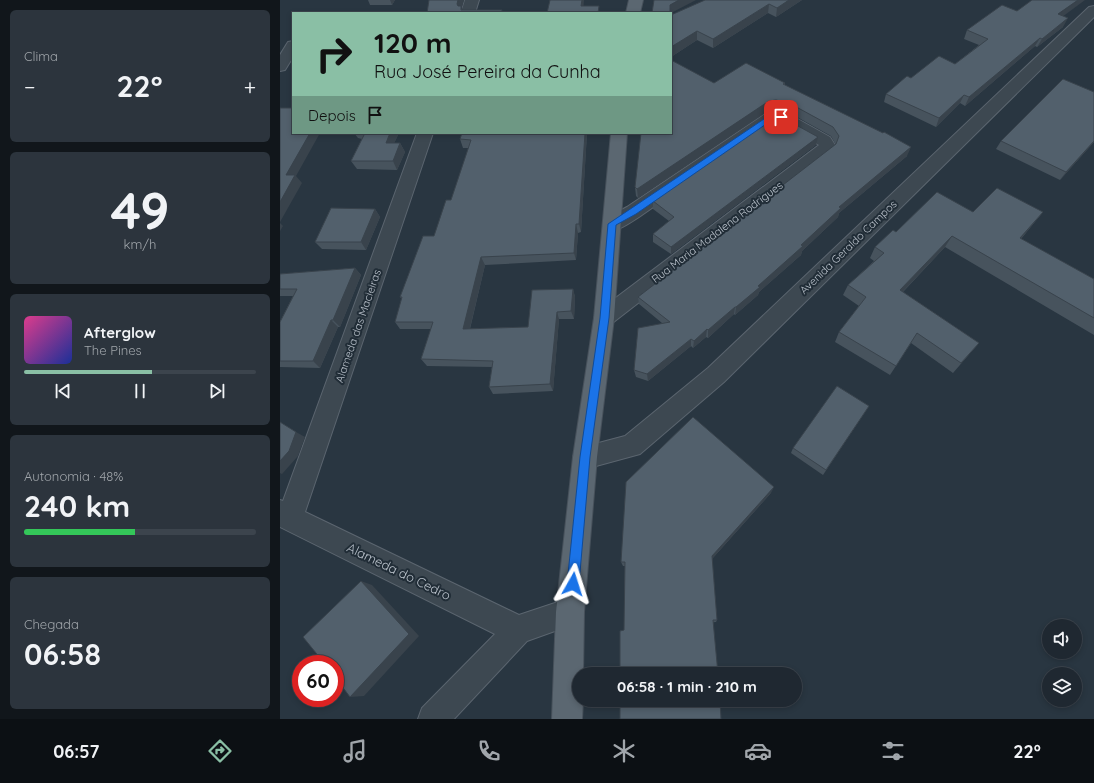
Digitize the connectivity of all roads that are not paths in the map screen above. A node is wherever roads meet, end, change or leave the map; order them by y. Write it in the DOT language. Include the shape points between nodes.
graph roads {
  1 [pos="472,0"];
  2 [pos="636,0"];
  3 [pos="1094,10"];
  4 [pos="468,12"];
  5 [pos="632,12"];
  6 [pos="292,47"];
  7 [pos="280,66"];
  8 [pos="426,134"];
  9 [pos="619,134"];
  10 [pos="612,224"];
  11 [pos="604,318"];
  12 [pos="585,457"];
  13 [pos="285,515"];
  14 [pos="570,612"];
  15 [pos="518,630"];
  16 [pos="433,719"];
  17 [pos="567,719"];
  1 -- 4 [label="street"];
  2 -- 5 [label="main road"];
  3 -- 12 [label="street, Avenida Geraldo Campos" via="716,375 631,446"];
  6 -- 7 [label="street"];
  8 -- 13 [label="street, Alameda das Macieiras"];
  9 -- 10 [label="main road"];
  10 -- 11 [label="main road"];
  10 -- 11 [label="street, Rua Maria Madalena Rodrigues" via="774,116 781,117 827,145 827,148"];
  11 -- 12 [label="main road"];
  12 -- 14 [label="main road"];
  13 -- 15 [label="street, Alameda do Cedro"];
  14 -- 15 [label="street"];
  14 -- 17 [label="main road"];
  15 -- 16 [label="street"];
}
